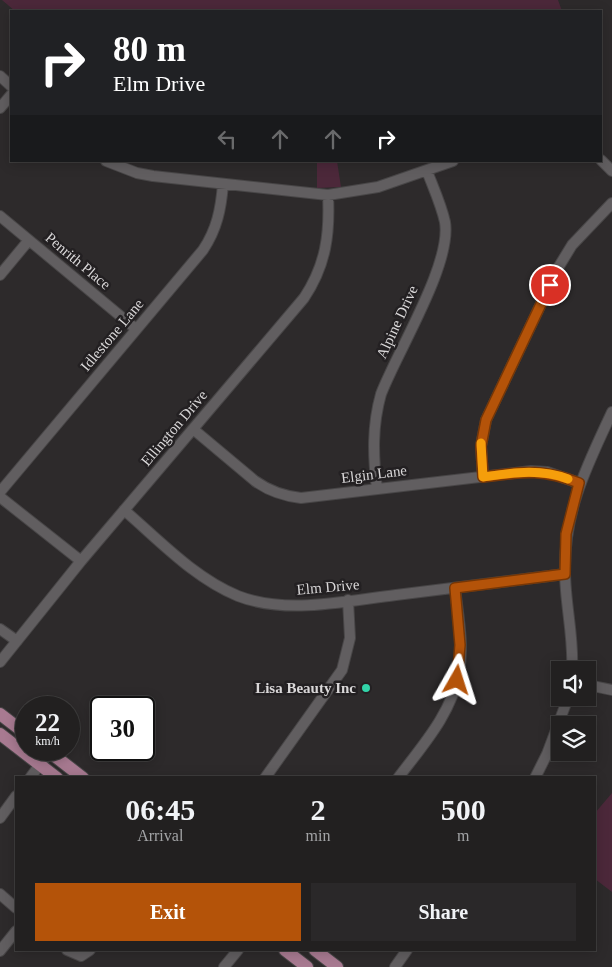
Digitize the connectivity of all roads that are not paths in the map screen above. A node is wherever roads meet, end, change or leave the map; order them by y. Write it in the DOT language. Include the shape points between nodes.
graph roads {
  1 [pos="0,76"];
  2 [pos="10,85"];
  3 [pos="10,96"];
  4 [pos="0,108"];
  5 [pos="602,161"];
  6 [pos="109,162"];
  7 [pos="450,162"];
  8 [pos="427,171"];
  9 [pos="612,171"];
  10 [pos="224,184"];
  11 [pos="328,195"];
  12 [pos="612,203"];
  13 [pos="0,216"];
  14 [pos="29,240"];
  15 [pos="0,275"];
  16 [pos="136,330"];
  17 [pos="612,412"];
  18 [pos="193,429"];
  19 [pos="483,477"];
  20 [pos="579,483"];
  21 [pos="377,488"];
  22 [pos="0,492"];
  23 [pos="0,497"];
  24 [pos="124,510"];
  25 [pos="81,561"];
  26 [pos="565,574"];
  27 [pos="455,588"];
  28 [pos="348,600"];
  29 [pos="0,629"];
  30 [pos="17,642"];
  31 [pos="572,661"];
  32 [pos="0,662"];
  33 [pos="596,687"];
  34 [pos="612,690"];
  35 [pos="565,706"];
  36 [pos="0,714"];
  37 [pos="15,726"];
  38 [pos="0,734"];
  39 [pos="42,761"];
  40 [pos="61,761"];
  41 [pos="40,765"];
  42 [pos="32,776"];
  43 [pos="54,776"];
  44 [pos="81,776"];
  45 [pos="266,776"];
  46 [pos="400,776"];
  47 [pos="536,776"];
  48 [pos="15,797"];
  49 [pos="0,818"];
  50 [pos="0,894"];
  51 [pos="14,902"];
  52 [pos="15,932"];
  53 [pos="69,951"];
  54 [pos="88,951"];
  55 [pos="237,951"];
  56 [pos="286,951"];
  57 [pos="316,951"];
  58 [pos="406,951"];
  59 [pos="0,952"];
  60 [pos="224,967"];
  61 [pos="307,967"];
  62 [pos="337,967"];
  63 [pos="394,967"];
  1 -- 2 [label="street"];
  3 -- 4 [label="street"];
  5 -- 9 [label="street"];
  6 -- 10 [label="street" via="137,173"];
  7 -- 8 [label="street"];
  8 -- 11 [label="street" via="378,187"];
  8 -- 21 [label="street, Alpine Drive" via="445,222 444,249 437,272 381,394 373,435"];
  10 -- 11 [label="street"];
  10 -- 16 [label="street, Idlestone Lane" via="220,215 210,239"];
  11 -- 18 [label="street, Ellington Drive" via="328,240 312,286"];
  12 -- 19 [label="street" via="564,256 486,420 481,446"];
  13 -- 14 [label="street, Penrith Place"];
  14 -- 15 [label="street"];
  14 -- 16 [label="street, Penrith Place"];
  16 -- 22 [label="street, Idlestone Lane"];
  17 -- 20 [label="street"];
  18 -- 21 [label="street, Elgin Lane" via="255,481 276,493 300,498"];
  18 -- 24 [label="street, Ellington Drive"];
  19 -- 20 [label="street, Elgin Lane" via="547,472"];
  19 -- 21 [label="street, Elgin Lane"];
  20 -- 26 [label="street" via="566,534"];
  23 -- 25 [label="street"];
  24 -- 25 [label="street, Ellington Drive"];
  24 -- 28 [label="street, Elm Drive" via="196,572 239,596 283,605"];
  25 -- 30 [label="street, Ellington Drive"];
  26 -- 27 [label="street, Elm Drive"];
  26 -- 31 [label="street"];
  27 -- 28 [label="street, Elm Drive"];
  27 -- 46 [label="street" via="460,670 455,690 438,725"];
  28 -- 45 [label="street" via="350,638 342,670"];
  29 -- 30 [label="street"];
  30 -- 32 [label="street, Ellington Drive"];
  33 -- 34 [label="street"];
  35 -- 47 [label="street"];
  36 -- 37 [label="main road"];
  38 -- 41 [label="main road"];
  39 -- 41 [label="street"];
  40 -- 44 [label="main road"];
  41 -- 42 [label="street"];
  41 -- 43 [label="main road"];
  48 -- 49 [label="street"];
  50 -- 51 [label="street"];
  52 -- 59 [label="street"];
  53 -- 54 [label="street" via="81,956"];
  55 -- 60 [label="street"];
  56 -- 61 [label="main road"];
  57 -- 62 [label="main road"];
  58 -- 63 [label="street"];
}
